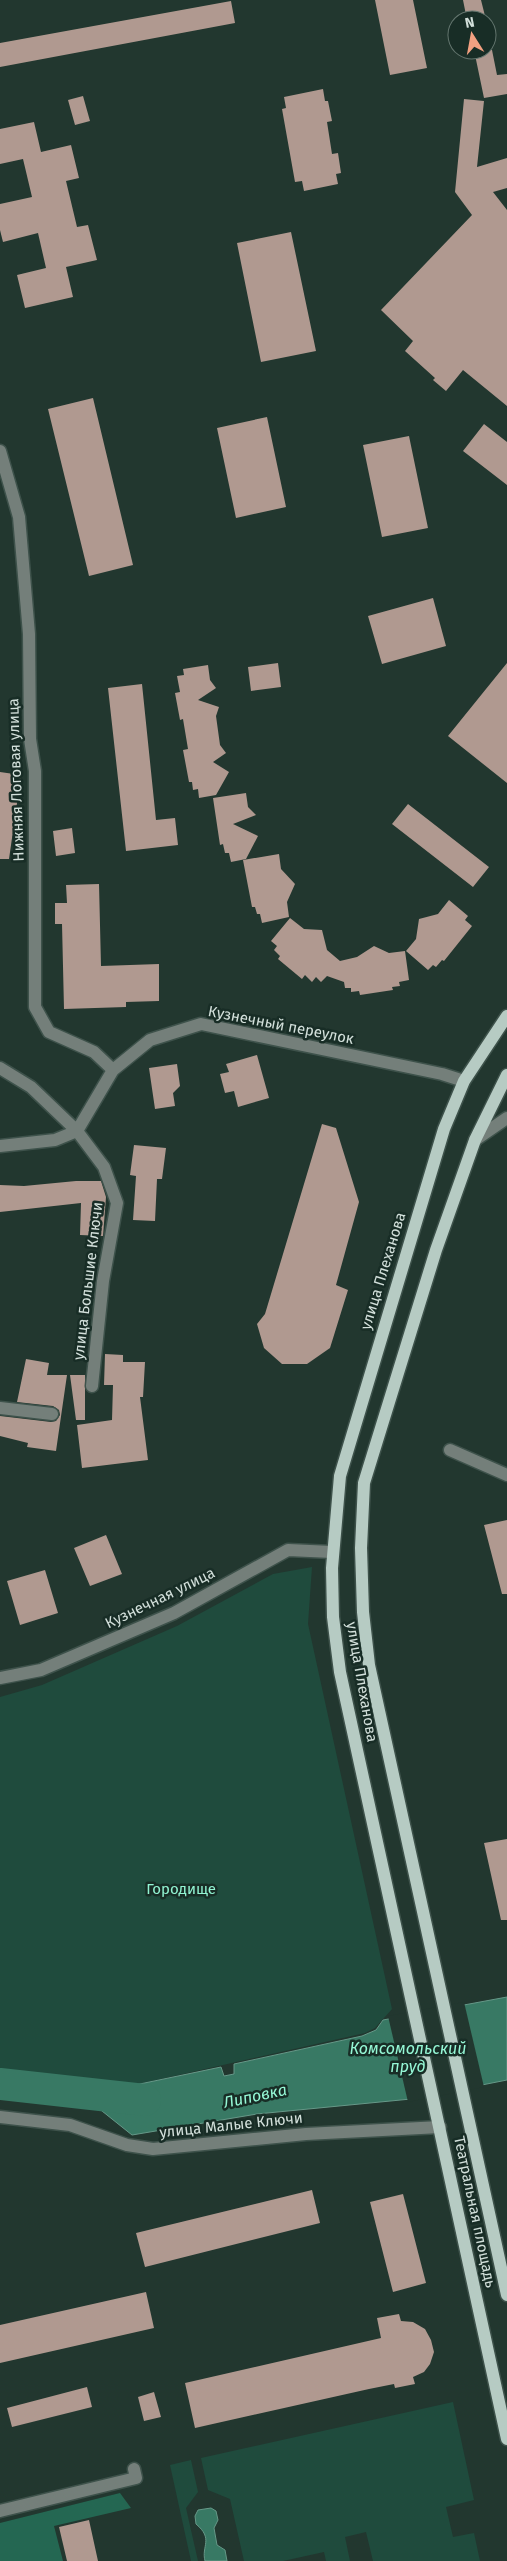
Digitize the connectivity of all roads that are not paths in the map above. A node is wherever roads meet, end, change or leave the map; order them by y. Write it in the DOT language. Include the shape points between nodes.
graph roads {
  1 [pos="0,451"];
  2 [pos="507,1016"];
  3 [pos="0,1068"];
  4 [pos="113,1070"];
  5 [pos="507,1075"];
  6 [pos="464,1081"];
  7 [pos="507,1118"];
  8 [pos="77,1131"];
  9 [pos="475,1140"];
  10 [pos="0,1146"];
  11 [pos="92,1386"];
  12 [pos="0,1408"];
  13 [pos="52,1414"];
  14 [pos="450,1450"];
  15 [pos="507,1475"];
  16 [pos="332,1552"];
  17 [pos="0,1678"];
  18 [pos="466,2102"];
  19 [pos="436,2109"];
  20 [pos="0,2117"];
  21 [pos="440,2127"];
  22 [pos="507,2295"];
  23 [pos="506,2427"];
  24 [pos="507,2439"];
  25 [pos="134,2469"];
  26 [pos="0,2511"];
  1 -- 4 [label="street, Нижняя Логовая улица" via="19,517 29,634 30,739 35,771 35,1007 49,1032 94,1052"];
  2 -- 6 [label="main road, улица Плеханова"];
  3 -- 8 [label="street, улица Большие Ключи" via="32,1086"];
  4 -- 6 [label="street, Кузнечный переулок" via="150,1040 201,1024"];
  4 -- 8 [label="street, Кузнечный переулок"];
  5 -- 9 [label="main road, улица Плеханова"];
  6 -- 16 [label="main road, улица Плеханова" via="441,1138 340,1476"];
  7 -- 9 [label="street"];
  8 -- 10 [label="street" via="55,1140"];
  8 -- 11 [label="street, улица Большие Ключи" via="104,1167 117,1203 103,1281"];
  9 -- 18 [label="main road, улица Плеханова" via="436,1250 364,1483 360,1548 369,1665"];
  12 -- 13 [label="street"];
  14 -- 15 [label="street"];
  16 -- 17 [label="street, Кузнечная улица" via="288,1550 174,1613 41,1670"];
  16 -- 19 [label="main road, улица Плеханова" via="333,1617 340,1672"];
  18 -- 22 [label="main road, Театральная площадь"];
  19 -- 21 [label="main road, Театральная площадь"];
  20 -- 21 [label="street, улица Малые Ключи" via="70,2124 127,2145 153,2149 306,2134"];
  21 -- 23 [label="main road, Театральная площадь"];
  23 -- 24 [label="main road, Театральная площадь"];
  25 -- 26 [label="street" via="136,2478"];
}
